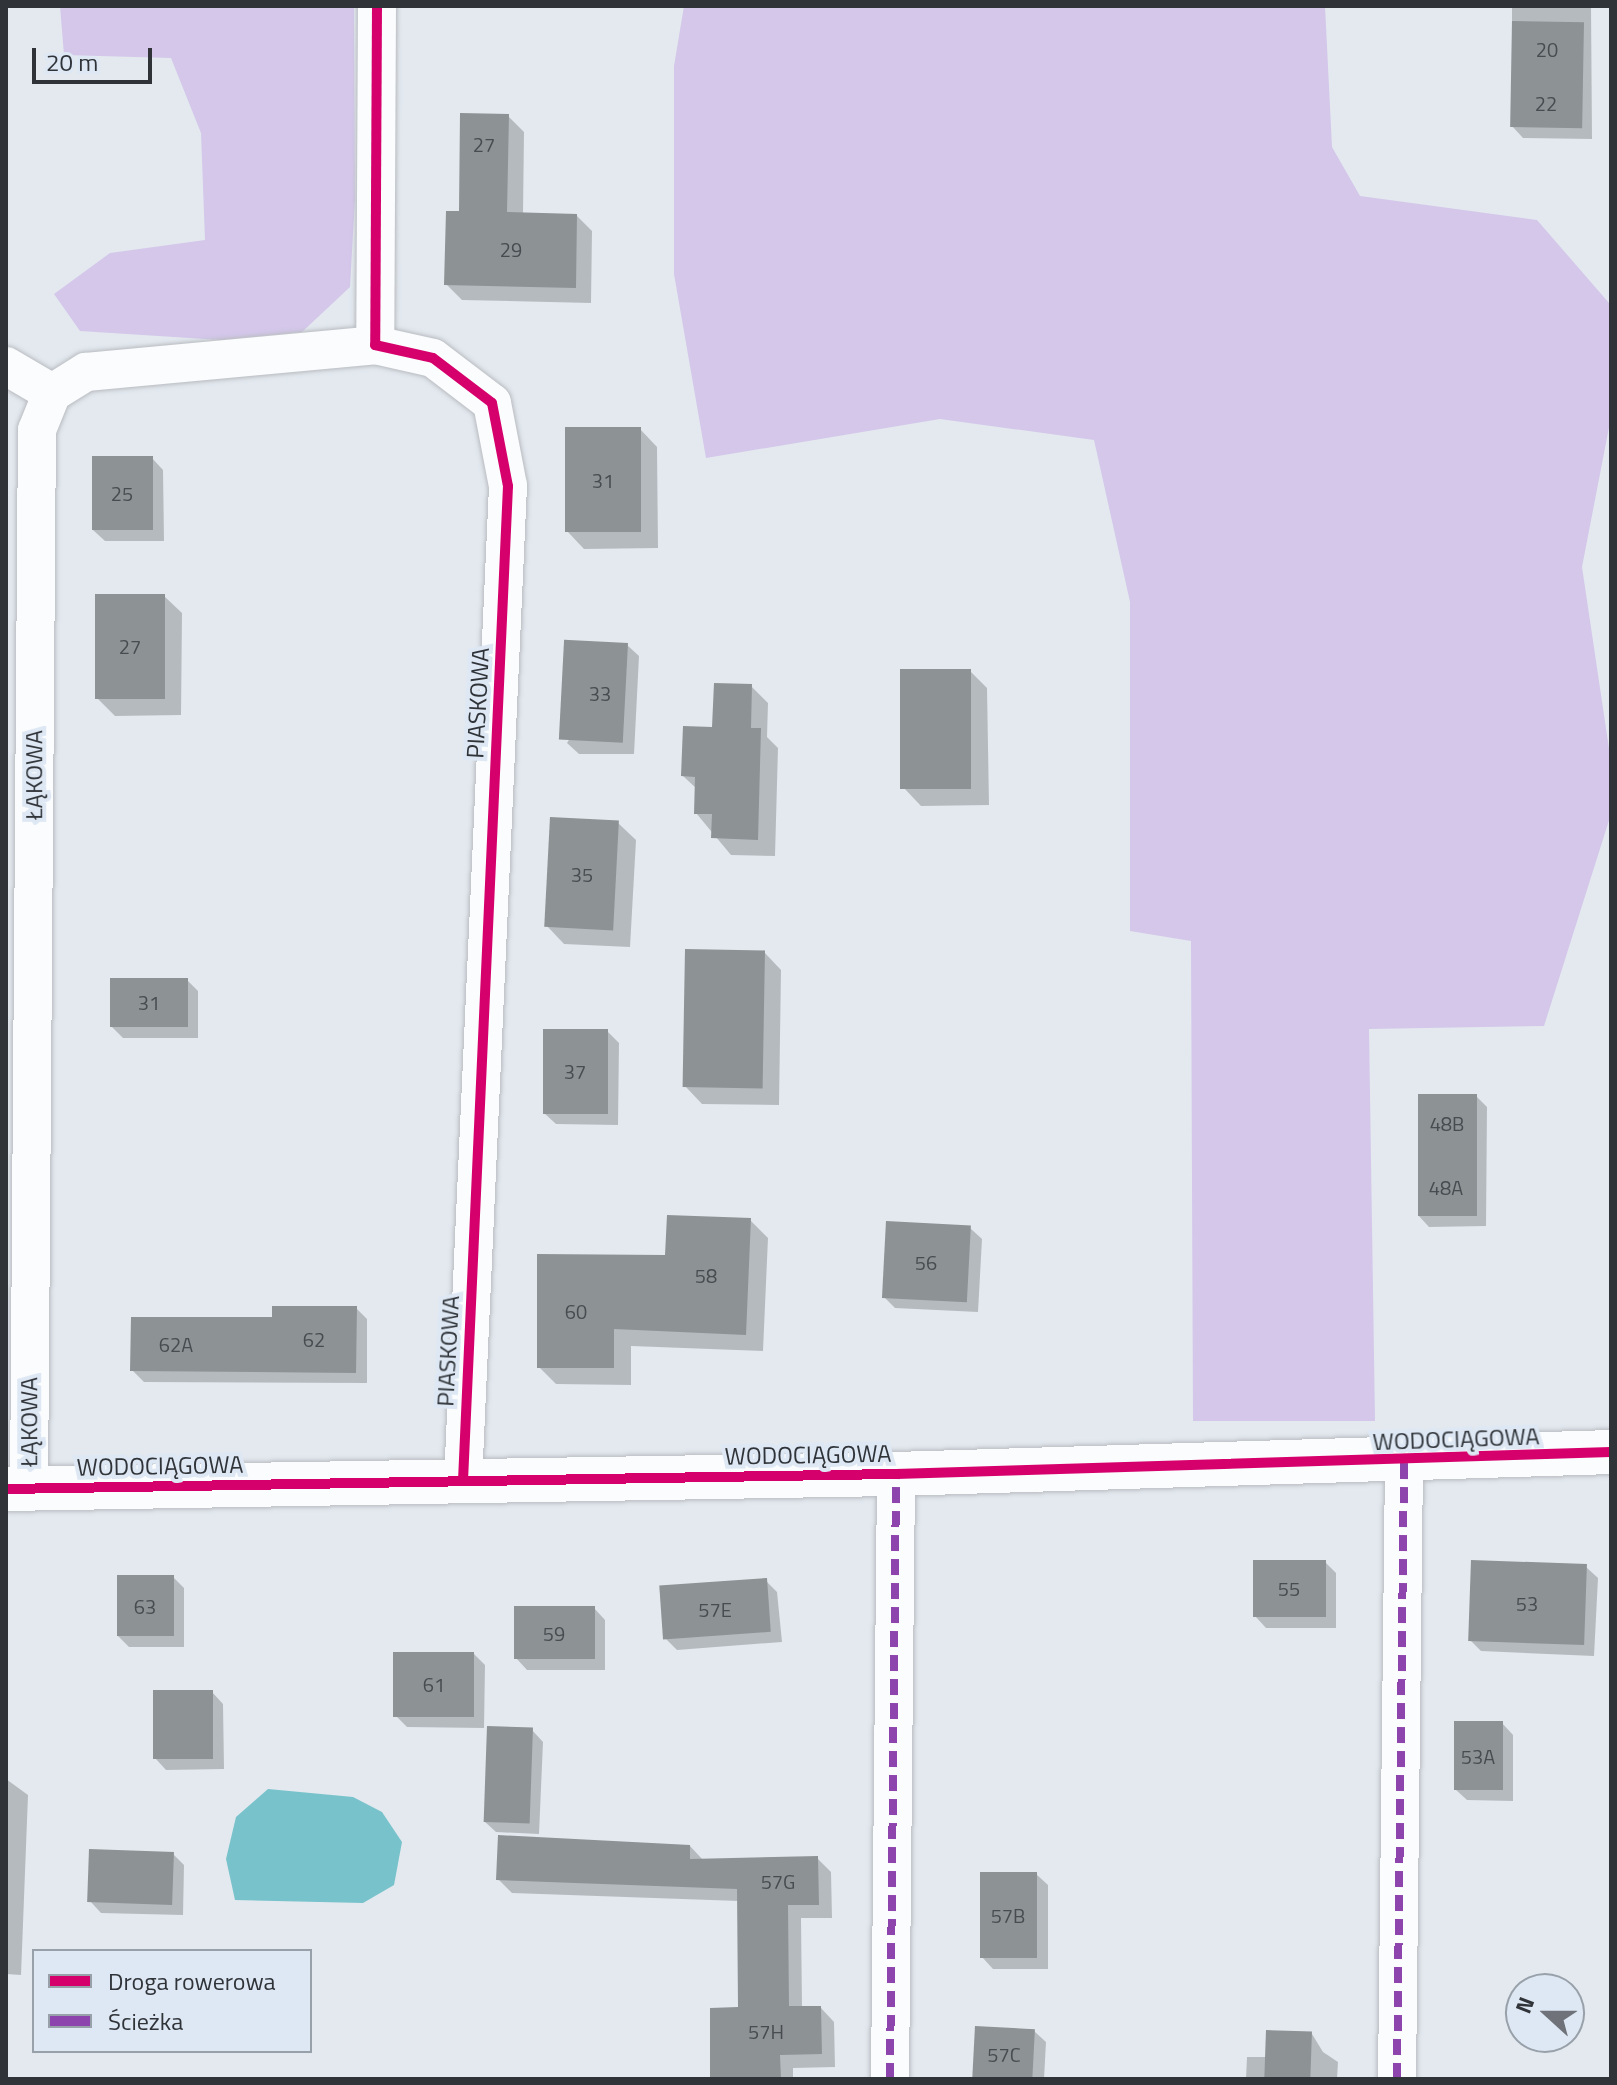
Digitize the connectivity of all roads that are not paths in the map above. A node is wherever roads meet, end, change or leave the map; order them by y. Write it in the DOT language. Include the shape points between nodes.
graph roads {
  1 [pos="377,6"];
  2 [pos="375,345"];
  3 [pos="6,366"];
  4 [pos="52,393"];
  5 [pos="1611,1452"];
  6 [pos="1404,1461"];
  7 [pos="896,1474"];
  8 [pos="463,1479"];
  9 [pos="17,1489"];
  10 [pos="890,2079"];
  11 [pos="1397,2079"];
  1 -- 2 [label="street"];
  2 -- 4 [label="street" via="86,372"];
  2 -- 8 [label="street, PIASKOWA" via="433,358 492,403 508,486"];
  3 -- 4 [label="street"];
  4 -- 9 [label="street, ŁĄKOWA" via="37,430"];
  5 -- 6 [label="street, WODOCIĄGOWA"];
  6 -- 7 [label="street, WODOCIĄGOWA"];
  6 -- 11 [label="street"];
  7 -- 8 [label="street, WODOCIĄGOWA"];
  7 -- 10 [label="street"];
  8 -- 9 [label="street, WODOCIĄGOWA"];
}
